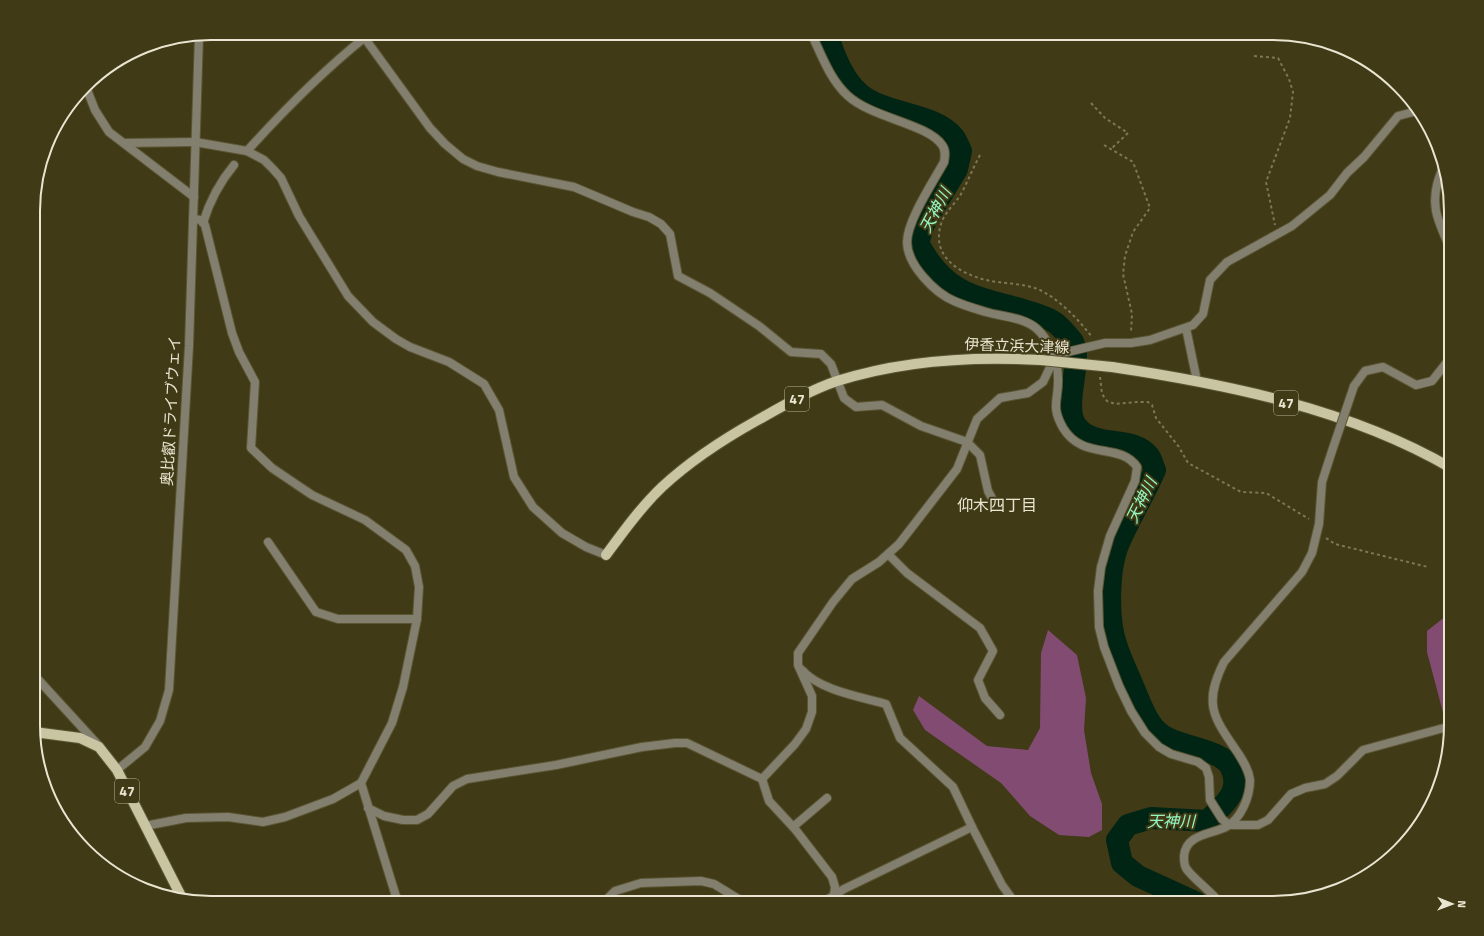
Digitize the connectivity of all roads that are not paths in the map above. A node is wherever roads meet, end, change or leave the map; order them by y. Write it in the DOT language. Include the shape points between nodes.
graph roads {
  1 [pos="199,40"];
  2 [pos="358,40"];
  3 [pos="367,40"];
  4 [pos="814,40"];
  5 [pos="88,92"];
  6 [pos="1412,112"];
  7 [pos="196,142"];
  8 [pos="124,143"];
  9 [pos="247,151"];
  10 [pos="234,165"];
  11 [pos="1440,175"];
  12 [pos="194,197"];
  13 [pos="193,219"];
  14 [pos="203,223"];
  15 [pos="1444,235"];
  16 [pos="1186,328"];
  17 [pos="1054,359"];
  18 [pos="1444,366"];
  19 [pos="837,381"];
  20 [pos="1197,381"];
  21 [pos="968,442"];
  22 [pos="1444,465"];
  23 [pos="994,502"];
  24 [pos="268,542"];
  25 [pos="888,554"];
  26 [pos="606,555"];
  27 [pos="416,619"];
  28 [pos="798,665"];
  29 [pos="40,682"];
  30 [pos="1000,715"];
  31 [pos="1444,728"];
  32 [pos="40,733"];
  33 [pos="99,747"];
  34 [pos="117,770"];
  35 [pos="762,779"];
  36 [pos="361,783"];
  37 [pos="827,798"];
  38 [pos="368,808"];
  39 [pos="1228,825"];
  40 [pos="145,826"];
  41 [pos="793,827"];
  42 [pos="972,827"];
  43 [pos="180,893"];
  44 [pos="396,896"];
  45 [pos="610,896"];
  46 [pos="734,896"];
  47 [pos="834,896"];
  48 [pos="836,896"];
  49 [pos="1009,896"];
  50 [pos="1213,896"];
  1 -- 7 [label="street, 奥比叡ドライブウェイ"];
  2 -- 9 [label="street" via="285,109"];
  3 -- 19 [label="street" via="430,128 444,144 463,159 498,172 574,187 661,224 670,234 678,276 716,297 759,326 791,352 821,354 831,364"];
  4 -- 17 [label="street" via="838,84 859,105 914,127 942,144 945,152 944,162 913,220 907,242 910,257 919,272 932,286 953,301 1020,320 1036,328 1049,342"];
  5 -- 8 [label="street" via="109,132"];
  6 -- 16 [label="street" via="1398,116 1330,196 1277,236 1227,262 1210,280 1203,314 1193,325"];
  7 -- 8 [label="street"];
  7 -- 9 [label="street"];
  7 -- 12 [label="street, 奥比叡ドライブウェイ"];
  8 -- 12 [label="street"];
  9 -- 26 [label="street" via="264,160 281,178 299,216 348,296 373,322 403,343 449,362 484,384 499,410 514,477 534,507 562,533"];
  10 -- 14 [label="street" via="210,200"];
  11 -- 15 [label="street" via="1435,190 1434,206"];
  12 -- 13 [label="street, 奥比叡ドライブウェイ"];
  13 -- 14 [label="street" via="201,220"];
  13 -- 34 [label="street, 奥比叡ドライブウェイ" via="189,346 169,690 160,721 144,747"];
  14 -- 27 [label="street" via="208,234 232,333 255,382 251,448 272,468 312,495 365,520 406,550 415,566 419,587"];
  16 -- 17 [label="street" via="1150,340 1098,344 1063,353"];
  16 -- 20 [label="street"];
  17 -- 21 [label="street" via="1043,382 1028,393 1000,398 977,419"];
  17 -- 39 [label="street" via="1058,377 1055,406 1067,434 1084,447 1130,458 1137,467 1135,480 1110,536 1099,579 1098,627 1108,661 1145,732 1159,747 1171,754 1198,762 1206,768 1210,800"];
  18 -- 39 [label="street, bridge" via="1432,381 1416,385 1383,367 1365,371 1354,386 1322,482 1318,528 1312,553 1302,572 1224,662 1215,679 1212,693 1217,722 1245,764 1250,780 1248,797 1241,812"];
  19 -- 20 [label="main road, 伊香立浜大津線 / 47, bridge" via="904,365 961,358 1006,358 1112,367"];
  19 -- 21 [label="street" via="844,398 856,406 882,405 921,426"];
  19 -- 26 [label="main road, 伊香立浜大津線 / 47" via="781,407 699,456 662,487"];
  20 -- 22 [label="main road, 伊香立浜大津線 / 47" via="1312,410 1373,430"];
  21 -- 23 [label="street" via="980,455 988,491"];
  21 -- 25 [label="street" via="957,469 899,544"];
  24 -- 27 [label="street" via="316,612 338,619"];
  25 -- 28 [label="street" via="852,579 833,602 798,653"];
  25 -- 30 [label="street" via="907,573 980,628 993,651 978,680 985,698"];
  27 -- 36 [label="street" via="403,687 392,723"];
  28 -- 35 [label="street" via="812,696 812,712 806,729 795,744"];
  28 -- 42 [label="street" via="807,676 822,685 886,704 900,738 952,787"];
  29 -- 33 [label="street"];
  31 -- 39 [label="street" via="1363,750 1337,776 1325,784 1291,794 1268,820 1258,825"];
  32 -- 33 [label="main road, 47" via="80,738"];
  33 -- 34 [label="main road, 47"];
  34 -- 40 [label="main road, 47"];
  35 -- 38 [label="street" via="688,743 676,743 467,779 453,786 428,814 417,820 384,816"];
  35 -- 41 [label="street" via="769,801"];
  36 -- 38 [label="street"];
  36 -- 40 [label="street" via="333,799 285,817 263,822 228,817 186,818"];
  37 -- 41 [label="street"];
  38 -- 44 [label="street"];
  39 -- 50 [label="street" via="1197,838 1189,843 1185,850 1186,868"];
  40 -- 43 [label="main road, 47"];
  41 -- 47 [label="street" via="832,877 835,887"];
  42 -- 48 [label="street" via="844,888"];
  42 -- 49 [label="street"];
  45 -- 46 [label="street" via="615,891 641,883 701,881 714,884"];
}
